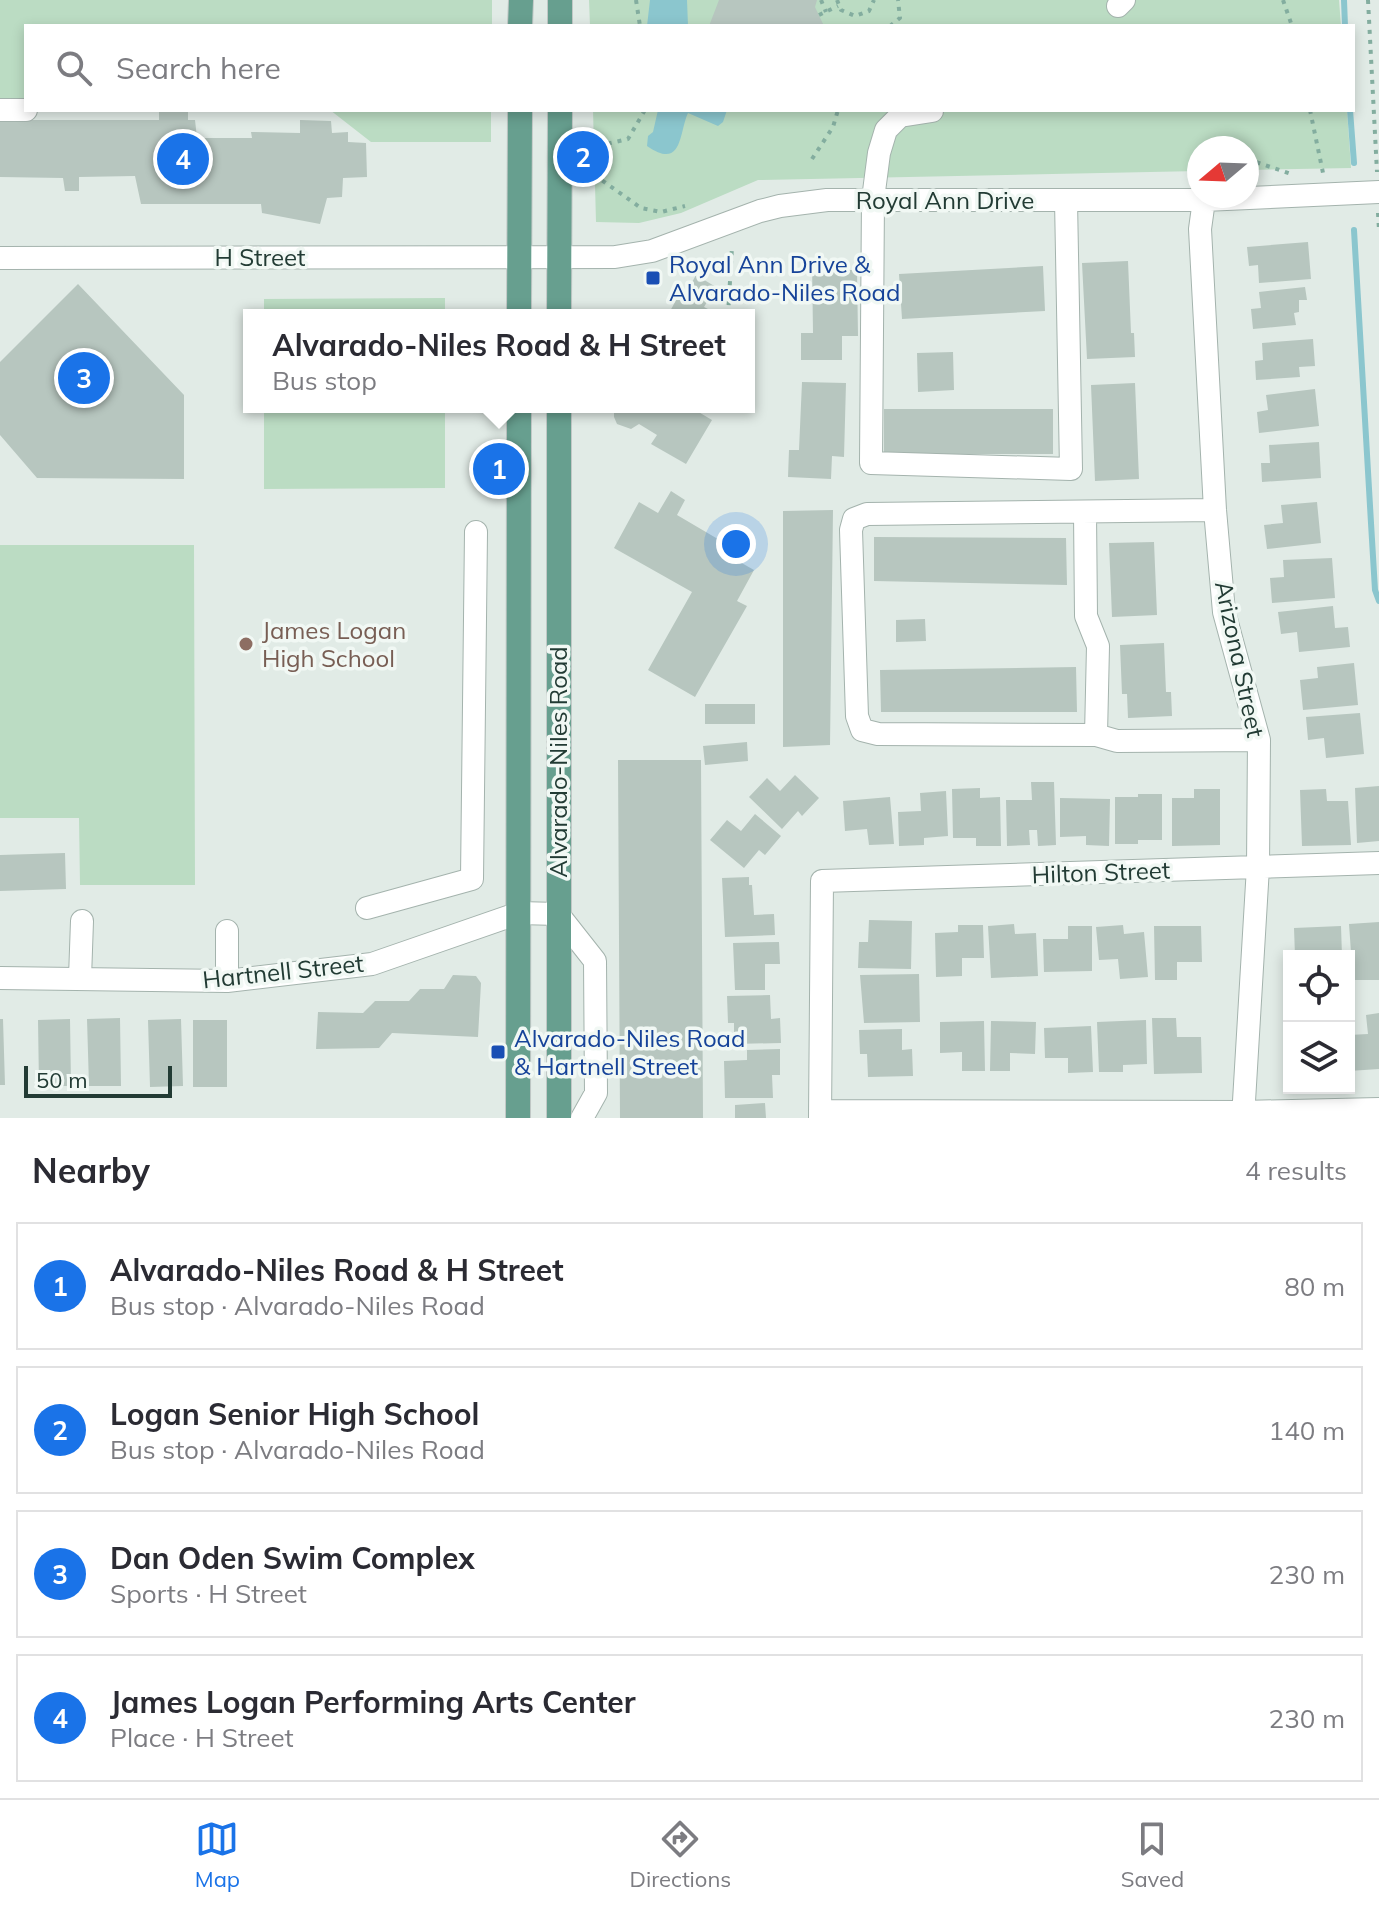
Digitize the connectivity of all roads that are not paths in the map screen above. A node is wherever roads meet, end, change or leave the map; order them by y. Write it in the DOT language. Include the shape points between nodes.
graph roads {
  1 [pos="521,0"];
  2 [pos="560,0"];
  3 [pos="520,24"];
  4 [pos="560,24"];
  5 [pos="0,110"];
  6 [pos="24,110"];
  7 [pos="520,112"];
  8 [pos="560,112"];
  9 [pos="926,112"];
  10 [pos="1378,192"];
  11 [pos="1259,197"];
  12 [pos="873,199"];
  13 [pos="1066,200"];
  14 [pos="1187,200"];
  15 [pos="1203,208"];
  16 [pos="519,257"];
  17 [pos="0,258"];
  18 [pos="559,259"];
  19 [pos="519,309"];
  20 [pos="559,309"];
  21 [pos="519,413"];
  22 [pos="559,413"];
  23 [pos="1215,510"];
  24 [pos="1085,513"];
  25 [pos="476,532"];
  26 [pos="1096,735"];
  27 [pos="1259,740"];
  28 [pos="1379,863"];
  29 [pos="1258,867"];
  30 [pos="367,908"];
  31 [pos="519,913"];
  32 [pos="558,914"];
  33 [pos="82,921"];
  34 [pos="227,931"];
  35 [pos="0,978"];
  36 [pos="80,978"];
  37 [pos="227,981"];
  38 [pos="1379,1109"];
  39 [pos="820,1114"];
  40 [pos="1243,1115"];
  41 [pos="518,1118"];
  42 [pos="559,1118"];
  43 [pos="582,1118"];
  1 -- 3 [label="main road"];
  2 -- 4 [label="main road"];
  5 -- 6 [label="street"];
  7 -- 16 [label="main road"];
  8 -- 18 [label="main road"];
  9 -- 12 [label="street" via="900,116 886,130"];
  10 -- 11 [label="street, Royal Ann Drive"];
  12 -- 13 [label="street, Royal Ann Drive"];
  12 -- 13 [label="street" via="871,463 1071,469"];
  12 -- 18 [label="street, Royal Ann Drive" via="780,206 652,251"];
  13 -- 14 [label="street, Royal Ann Drive"];
  15 -- 23 [label="street, Arizona Street"];
  16 -- 17 [label="street, H Street"];
  16 -- 18 [label="street, Royal Ann Drive"];
  16 -- 19 [label="main road"];
  18 -- 20 [label="main road"];
  21 -- 31 [label="main road, Alvarado-Niles Road"];
  22 -- 32 [label="main road, Alvarado-Niles Road"];
  23 -- 24 [label="street"];
  23 -- 27 [label="street, Arizona Street" via="1224,612"];
  24 -- 26 [label="street" via="1086,616 1098,646"];
  24 -- 26 [label="street" via="867,514 854,519 857,716 862,730 878,734"];
  25 -- 30 [label="street" via="472,879"];
  26 -- 27 [label="street" via="1117,741"];
  27 -- 29 [label="street, Arizona Street"];
  28 -- 29 [label="street, Hilton Street"];
  29 -- 39 [label="street, Hilton Street" via="822,881"];
  29 -- 40 [label="street, Arizona Street"];
  31 -- 32 [label="street, Hartnell Street"];
  31 -- 37 [label="street, Hartnell Street" via="372,964"];
  31 -- 41 [label="main road, Alvarado-Niles Road"];
  32 -- 42 [label="main road, Alvarado-Niles Road"];
  32 -- 43 [label="street" via="595,961 596,1093"];
  33 -- 36 [label="street"];
  34 -- 37 [label="street"];
  35 -- 36 [label="street, Hartnell Street"];
  36 -- 37 [label="street, Hartnell Street"];
  38 -- 40 [label="street"];
  39 -- 40 [label="street"];
}
